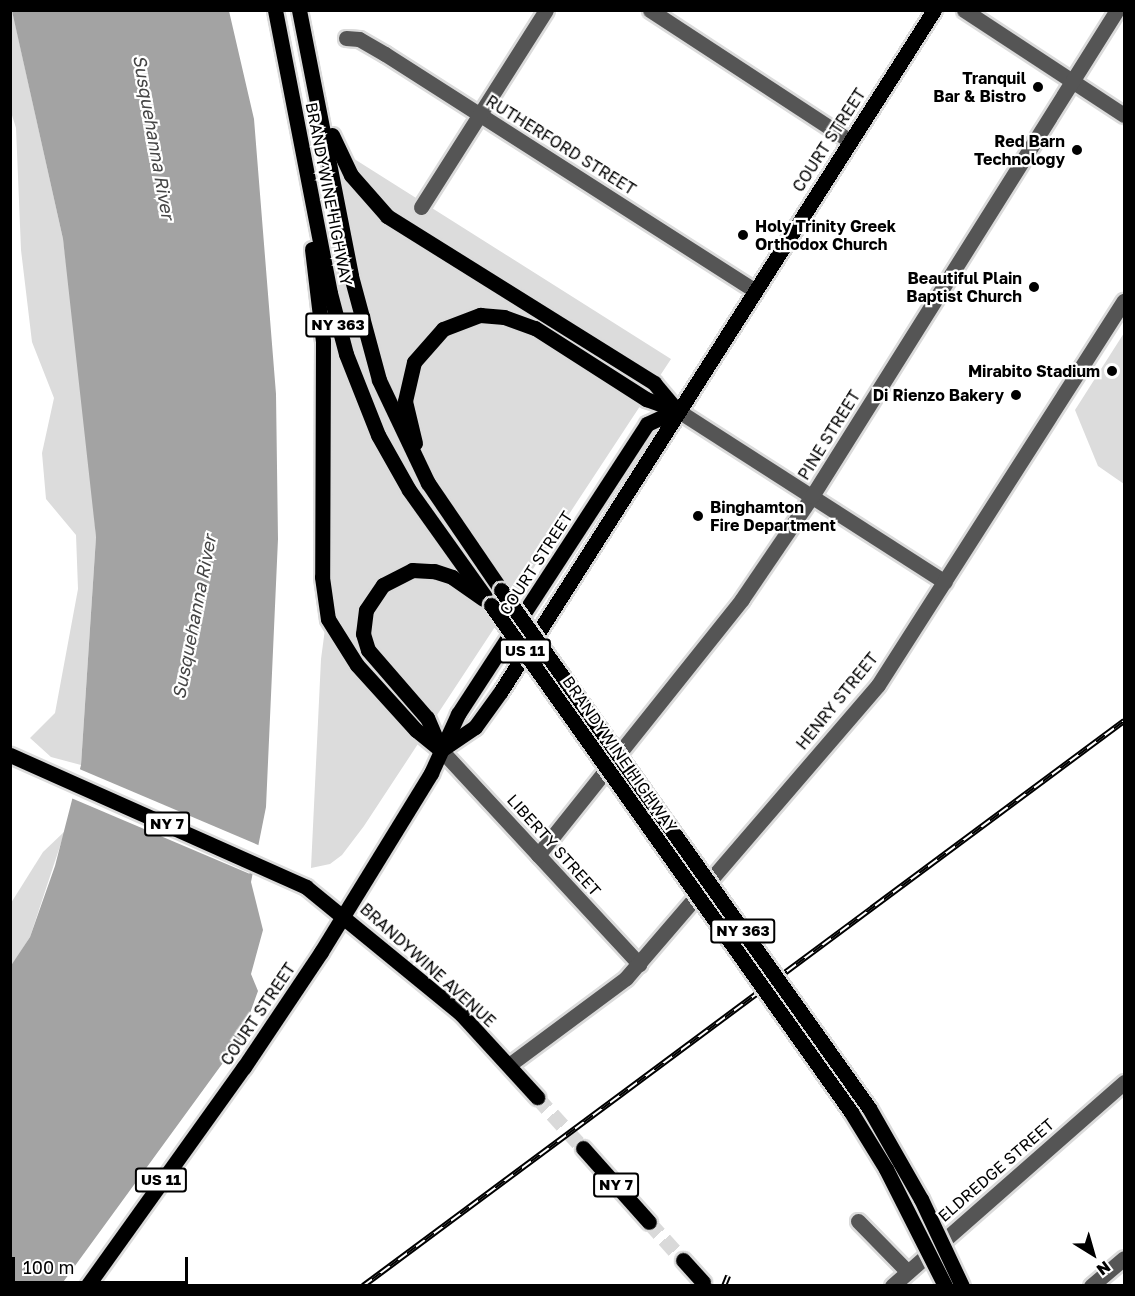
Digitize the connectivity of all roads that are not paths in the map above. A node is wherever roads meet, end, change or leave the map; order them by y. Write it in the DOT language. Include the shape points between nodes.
graph roads {
  1 [pos="275,10"];
  2 [pos="299,10"];
  3 [pos="546,10"];
  4 [pos="650,10"];
  5 [pos="934,10"];
  6 [pos="964,10"];
  7 [pos="1117,10"];
  8 [pos="346,38"];
  9 [pos="308,54"];
  10 [pos="1072,81"];
  11 [pos="478,114"];
  12 [pos="1125,115"];
  13 [pos="850,141"];
  14 [pos="305,163"];
  15 [pos="421,207"];
  16 [pos="754,290"];
  17 [pos="1125,301"];
  18 [pos="677,410"];
  19 [pos="812,496"];
  20 [pos="458,529"];
  21 [pos="945,582"];
  22 [pos="491,604"];
  23 [pos="441,750"];
  24 [pos="10,755"];
  25 [pos="538,855"];
  26 [pos="344,914"];
  27 [pos="639,964"];
  28 [pos="509,1065"];
  29 [pos="1125,1082"];
  30 [pos="537,1097"];
  31 [pos="583,1148"];
  32 [pos="858,1221"];
  33 [pos="649,1222"];
  34 [pos="1125,1257"];
  35 [pos="683,1260"];
  36 [pos="908,1272"];
  37 [pos="703,1282"];
  38 [pos="87,1286"];
  39 [pos="892,1286"];
  40 [pos="945,1286"];
  41 [pos="962,1286"];
  42 [pos="1091,1286"];
  1 -- 14 [label="main road, BRANDYWINE HIGHWAY / NY 363"];
  2 -- 9 [label="main road, BRANDYWINE HIGHWAY / NY 363"];
  3 -- 11 [label="street"];
  4 -- 13 [label="street"];
  5 -- 13 [label="main road, COURT STREET / US 11"];
  6 -- 10 [label="street"];
  7 -- 10 [label="street, PINE STREET"];
  8 -- 11 [label="street, RUTHERFORD STREET" via="359,39"];
  9 -- 18 [label="main road" via="338,153 370,201 430,245 654,383"];
  9 -- 20 [label="main road, BRANDYWINE HIGHWAY / NY 363" via="351,276 372,358 404,438"];
  10 -- 12 [label="street"];
  10 -- 19 [label="street, PINE STREET"];
  11 -- 15 [label="street"];
  11 -- 16 [label="street, RUTHERFORD STREET"];
  13 -- 16 [label="main road, COURT STREET / US 11"];
  14 -- 22 [label="main road, BRANDYWINE HIGHWAY / NY 363" via="346,354 370,417 410,490"];
  14 -- 23 [label="main road" via="323,341 322,577 328,619 357,665 416,730"];
  16 -- 18 [label="main road, COURT STREET / US 11"];
  17 -- 21 [label="street, HENRY STREET"];
  18 -- 19 [label="street"];
  18 -- 20 [label="main road" via="646,399 517,321 480,315 449,325 417,356 407,378 405,401 419,453"];
  18 -- 23 [label="main road, COURT STREET / US 11" via="494,700 475,727"];
  18 -- 23 [label="main road, COURT STREET / US 11" via="646,424 458,714"];
  19 -- 21 [label="street"];
  19 -- 25 [label="street, PINE STREET" via="722,628"];
  20 -- 41 [label="main road, BRANDYWINE HIGHWAY / NY 363, bridge" via="869,1108 921,1198"];
  21 -- 27 [label="street, HENRY STREET" via="878,684"];
  22 -- 23 [label="main road" via="452,577 422,570 389,581 375,592 366,610 363,634 368,650 428,718"];
  22 -- 40 [label="main road, BRANDYWINE HIGHWAY / NY 363, bridge" via="851,1112 886,1169"];
  23 -- 25 [label="street, LIBERTY STREET"];
  23 -- 26 [label="main road, COURT STREET / US 11" via="431,773"];
  24 -- 26 [label="main road, NY 7" via="285,875"];
  25 -- 27 [label="street, LIBERTY STREET"];
  26 -- 28 [label="main road, BRANDYWINE AVENUE / NY 7" via="461,1014"];
  26 -- 38 [label="main road, COURT STREET / US 11" via="244,1067"];
  27 -- 28 [label="street, HENRY STREET" via="619,985"];
  28 -- 30 [label="main road, BRANDYWINE AVENUE / NY 7"];
  29 -- 36 [label="street, ELDREDGE STREET"];
  31 -- 33 [label="main road, NY 7"];
  32 -- 36 [label="street"];
  34 -- 42 [label="street"];
  35 -- 37 [label="main road"];
  36 -- 39 [label="street, ELDREDGE STREET"];
}
